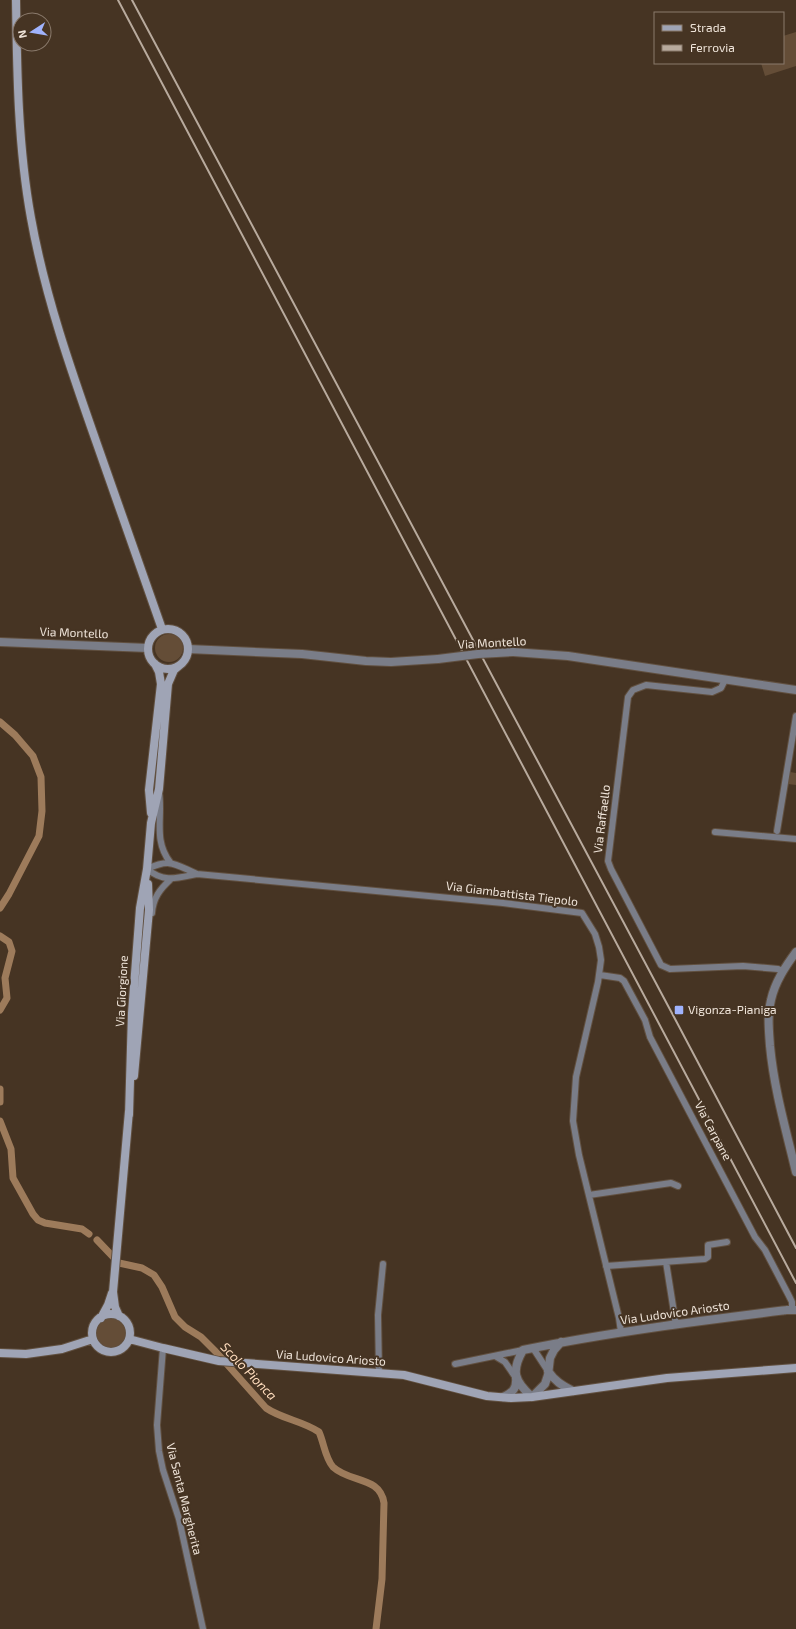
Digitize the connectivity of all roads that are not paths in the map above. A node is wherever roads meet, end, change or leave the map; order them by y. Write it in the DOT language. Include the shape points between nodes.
graph roads {
  1 [pos="16,0"];
  2 [pos="162,629"];
  3 [pos="0,642"];
  4 [pos="148,648"];
  5 [pos="188,649"];
  6 [pos="155,664"];
  7 [pos="180,665"];
  8 [pos="725,680"];
  9 [pos="796,690"];
  10 [pos="796,716"];
  11 [pos="159,789"];
  12 [pos="151,823"];
  13 [pos="777,831"];
  14 [pos="715,832"];
  15 [pos="796,839"];
  16 [pos="170,862"];
  17 [pos="147,870"];
  18 [pos="197,874"];
  19 [pos="171,879"];
  20 [pos="796,952"];
  21 [pos="782,971"];
  22 [pos="600,975"];
  23 [pos="139,1024"];
  24 [pos="129,1115"];
  25 [pos="796,1172"];
  26 [pos="678,1186"];
  27 [pos="589,1195"];
  28 [pos="727,1242"];
  29 [pos="666,1262"];
  30 [pos="383,1264"];
  31 [pos="606,1266"];
  32 [pos="113,1292"];
  33 [pos="794,1310"];
  34 [pos="119,1316"];
  35 [pos="101,1318"];
  36 [pos="676,1325"];
  37 [pos="621,1332"];
  38 [pos="129,1338"];
  39 [pos="93,1339"];
  40 [pos="561,1342"];
  41 [pos="163,1348"];
  42 [pos="533,1348"];
  43 [pos="523,1350"];
  44 [pos="0,1353"];
  45 [pos="496,1356"];
  46 [pos="455,1364"];
  47 [pos="796,1368"];
  48 [pos="548,1370"];
  49 [pos="379,1373"];
  50 [pos="516,1378"];
  51 [pos="573,1391"];
  52 [pos="503,1397"];
  53 [pos="532,1397"];
  54 [pos="203,1629"];
  1 -- 2 [label="main road" via="22,150 31,218 45,284 80,396"];
  2 -- 4 [label="main road" via="152,637"];
  2 -- 5 [label="main road" via="170,628 182,634 187,641"];
  3 -- 4 [label="street, Via Montello"];
  4 -- 6 [label="main road"];
  5 -- 7 [label="main road" via="187,656"];
  5 -- 8 [label="street, Via Montello, bridge" via="302,654 391,662 513,652 568,656"];
  6 -- 7 [label="main road" via="166,669"];
  6 -- 12 [label="main road, Via Giorgione" via="161,684 149,790"];
  7 -- 11 [label="main road, Via Giorgione" via="174,670 168,684"];
  8 -- 9 [label="street, Via Montello"];
  8 -- 21 [label="street, Via Raffaello" via="722,688 712,692 646,685 633,690 628,696 608,860 661,965 670,969 743,966"];
  10 -- 13 [label="street"];
  11 -- 12 [label="main road, Via Giorgione"];
  11 -- 16 [label="street" via="160,842 164,855"];
  12 -- 17 [label="main road, Via Giorgione"];
  14 -- 15 [label="street"];
  16 -- 17 [label="street" via="157,864"];
  16 -- 18 [label="street, Via Giambattista Tiepolo"];
  17 -- 19 [label="street, Via Giambattista Tiepolo" via="161,878"];
  17 -- 23 [label="main road, Via Giorgione" via="149,910"];
  17 -- 24 [label="main road, Via Giorgione" via="137,935"];
  18 -- 19 [label="street, Via Giambattista Tiepolo"];
  18 -- 22 [label="street, Via Giambattista Tiepolo" via="582,913 595,934 599,947"];
  19 -- 23 [label="street, Via Giorgione" via="154,898 144,1000"];
  20 -- 21 [label="street"];
  21 -- 25 [label="street" via="770,1001 769,1037 776,1091"];
  22 -- 27 [label="street, Via Giambattista Tiepolo" via="576,1077 573,1107 575,1136"];
  22 -- 33 [label="street, Via Carpane" via="624,981 645,1020 650,1037 755,1237 765,1250"];
  23 -- 24 [label="main road, Via Giorgione"];
  24 -- 32 [label="main road, Via Giorgione"];
  26 -- 27 [label="street" via="671,1183"];
  27 -- 31 [label="street, Via Giambattista Tiepolo"];
  28 -- 29 [label="street" via="708,1245 706,1258"];
  29 -- 31 [label="street"];
  29 -- 36 [label="street"];
  30 -- 49 [label="street" via="378,1315"];
  31 -- 37 [label="street, Via Giambattista Tiepolo"];
  32 -- 34 [label="main road, Via Giorgione"];
  32 -- 35 [label="main road, Via Giorgione"];
  33 -- 36 [label="street, Via Ludovico Ariosto"];
  34 -- 35 [label="main road"];
  34 -- 38 [label="main road" via="128,1326"];
  35 -- 39 [label="main road" via="93,1327"];
  36 -- 37 [label="street, Via Ludovico Ariosto"];
  37 -- 40 [label="street, Via Ludovico Ariosto"];
  38 -- 39 [label="main road" via="122,1348 111,1352 100,1348"];
  38 -- 41 [label="main road, Via Ludovico Ariosto"];
  39 -- 44 [label="main road" via="55,1350 26,1354"];
  40 -- 42 [label="street, Via Ludovico Ariosto"];
  40 -- 48 [label="street" via="550,1358"];
  41 -- 49 [label="main road, Via Ludovico Ariosto" via="220,1362"];
  41 -- 54 [label="street, Via Santa Margherita" via="157,1425 159,1451 179,1519"];
  42 -- 43 [label="street, Via Ludovico Ariosto"];
  42 -- 48 [label="street"];
  43 -- 45 [label="street, Via Ludovico Ariosto"];
  43 -- 50 [label="street" via="515,1367"];
  45 -- 46 [label="street, Via Ludovico Ariosto"];
  45 -- 50 [label="street" via="505,1362"];
  47 -- 51 [label="main road, Via Ludovico Ariosto" via="701,1374"];
  48 -- 51 [label="street" via="560,1385"];
  48 -- 53 [label="street" via="545,1384"];
  49 -- 52 [label="main road, Via Ludovico Ariosto" via="404,1375 486,1396"];
  50 -- 52 [label="street" via="515,1388"];
  50 -- 53 [label="street"];
  51 -- 53 [label="main road, Via Ludovico Ariosto"];
  52 -- 53 [label="main road, Via Ludovico Ariosto"];
}
